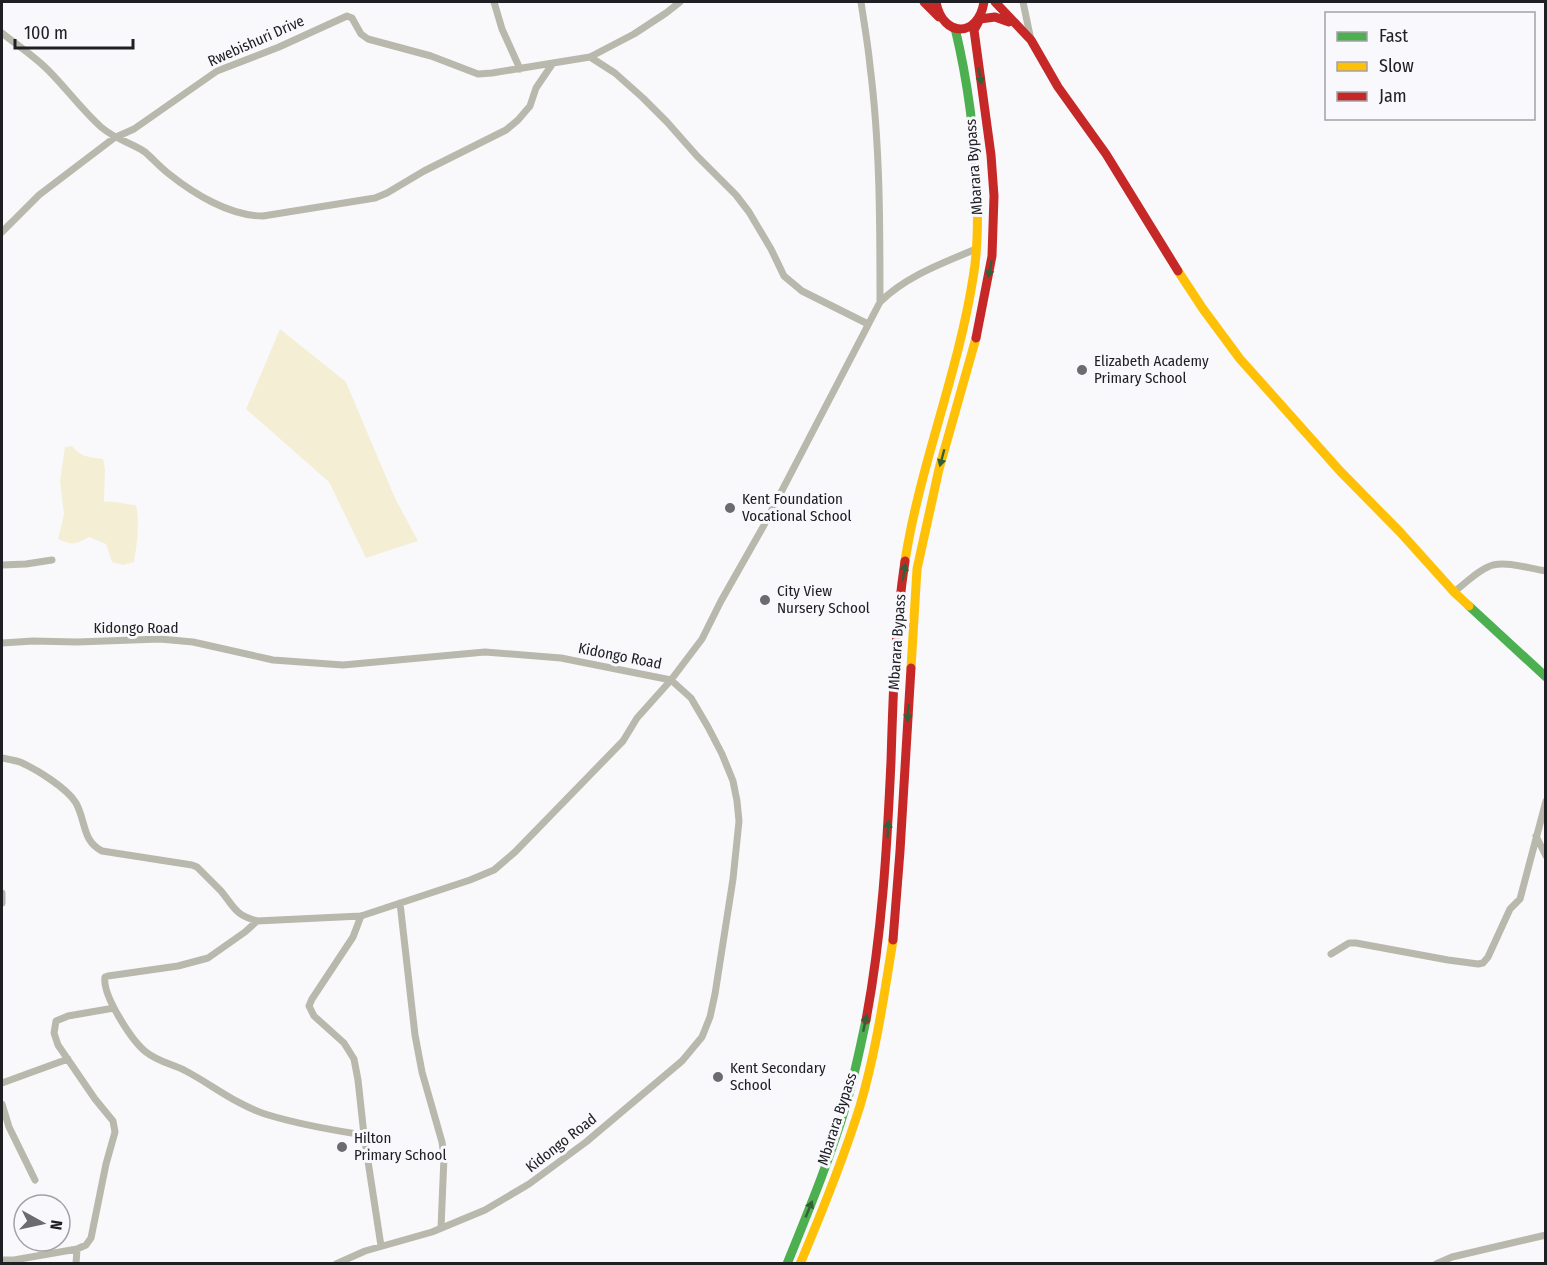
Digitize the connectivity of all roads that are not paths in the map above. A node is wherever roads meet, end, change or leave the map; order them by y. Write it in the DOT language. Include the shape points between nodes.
graph roads {
  1 [pos="494,2"];
  2 [pos="680,2"];
  3 [pos="861,2"];
  4 [pos="924,2"];
  5 [pos="936,2"];
  6 [pos="984,2"];
  7 [pos="995,2"];
  8 [pos="1023,2"];
  9 [pos="939,17"];
  10 [pos="980,19"];
  11 [pos="955,28"];
  12 [pos="1019,28"];
  13 [pos="2,33"];
  14 [pos="1031,39"];
  15 [pos="590,57"];
  16 [pos="554,63"];
  17 [pos="520,69"];
  18 [pos="114,138"];
  19 [pos="2,232"];
  20 [pos="976,249"];
  21 [pos="880,302"];
  22 [pos="868,324"];
  23 [pos="52,560"];
  24 [pos="2,565"];
  25 [pos="1545,571"];
  26 [pos="1454,592"];
  27 [pos="2,643"];
  28 [pos="1545,677"];
  29 [pos="670,680"];
  30 [pos="2,758"];
  31 [pos="1545,801"];
  32 [pos="1536,836"];
  33 [pos="1545,856"];
  34 [pos="2,893"];
  35 [pos="2,903"];
  36 [pos="400,903"];
  37 [pos="361,916"];
  38 [pos="257,921"];
  39 [pos="1330,954"];
  40 [pos="114,1008"];
  41 [pos="68,1059"];
  42 [pos="2,1083"];
  43 [pos="2,1104"];
  44 [pos="364,1135"];
  45 [pos="35,1180"];
  46 [pos="441,1228"];
  47 [pos="1545,1235"];
  48 [pos="381,1246"];
  49 [pos="77,1249"];
  50 [pos="2,1260"];
  51 [pos="76,1263"];
  52 [pos="336,1263"];
  53 [pos="787,1263"];
  54 [pos="800,1263"];
  55 [pos="1436,1263"];
  1 -- 17 [label="street"];
  2 -- 15 [label="street, Rwebishuri Drive" via="634,34"];
  3 -- 21 [label="street" via="877,149"];
  4 -- 9 [label="main road"];
  5 -- 9 [label="main road"];
  6 -- 10 [label="main road, Mbarara Bypass"];
  7 -- 12 [label="main road"];
  8 -- 14 [label="street"];
  9 -- 11 [label="main road"];
  10 -- 11 [label="main road" via="964,29"];
  10 -- 12 [label="main road" via="1000,17"];
  10 -- 54 [label="main road, Mbarara Bypass, one-way" via="974,30 991,155 992,256 976,337 939,469 917,569 893,939 877,1036 860,1105"];
  11 -- 20 [label="main road, Mbarara Bypass" via="972,122"];
  12 -- 14 [label="main road"];
  13 -- 18 [label="street" via="47,69"];
  14 -- 26 [label="main road" via="1058,87 1240,359"];
  15 -- 16 [label="street, Rwebishuri Drive"];
  15 -- 22 [label="street" via="643,98 736,195 792,284"];
  16 -- 17 [label="street, Rwebishuri Drive"];
  16 -- 18 [label="street" via="536,88 530,106 506,130 375,198 250,216 199,195 144,152"];
  17 -- 18 [label="street, Rwebishuri Drive" via="484,74 468,71 369,39 347,16 217,71 134,129"];
  18 -- 19 [label="street, Rwebishuri Drive" via="39,195"];
  20 -- 21 [label="street" via="914,277"];
  53 -- 20 [label="main road, Mbarara Bypass, one-way" via="842,1118 869,1002 887,855 903,573 916,501 962,328"];
  21 -- 22 [label="street"];
  22 -- 29 [label="street" via="702,639"];
  23 -- 24 [label="street"];
  25 -- 26 [label="street" via="1494,565"];
  26 -- 28 [label="main road"];
  27 -- 29 [label="street, Kidongo Road" via="160,639 193,642 273,660 343,665 485,652 561,658"];
  29 -- 36 [label="street" via="623,741 494,870"];
  29 -- 46 [label="street, Kidongo Road" via="691,698 708,727 733,781 737,801 733,879 715,994 702,1037 682,1060 586,1142 529,1184 485,1210"];
  30 -- 38 [label="street" via="37,771 64,790 76,802 95,848 197,867 236,912"];
  31 -- 32 [label="street"];
  32 -- 33 [label="street"];
  32 -- 39 [label="street" via="1520,899 1510,909 1483,963 1356,943"];
  34 -- 35 [label="street"];
  36 -- 37 [label="street"];
  36 -- 46 [label="street" via="415,1035 444,1157"];
  37 -- 38 [label="street"];
  37 -- 44 [label="street" via="353,938 309,1006 354,1059"];
  38 -- 40 [label="street" via="208,958 105,977"];
  40 -- 41 [label="street" via="68,1016 56,1022 54,1033"];
  40 -- 44 [label="street" via="154,1058 245,1106 264,1114"];
  41 -- 42 [label="street"];
  41 -- 49 [label="street" via="115,1125 91,1238"];
  43 -- 45 [label="street"];
  44 -- 48 [label="street"];
  46 -- 48 [label="street, Kidongo Road"];
  47 -- 55 [label="street"];
  48 -- 52 [label="street, Kidongo Road"];
  49 -- 50 [label="street"];
  49 -- 51 [label="street"];
}
